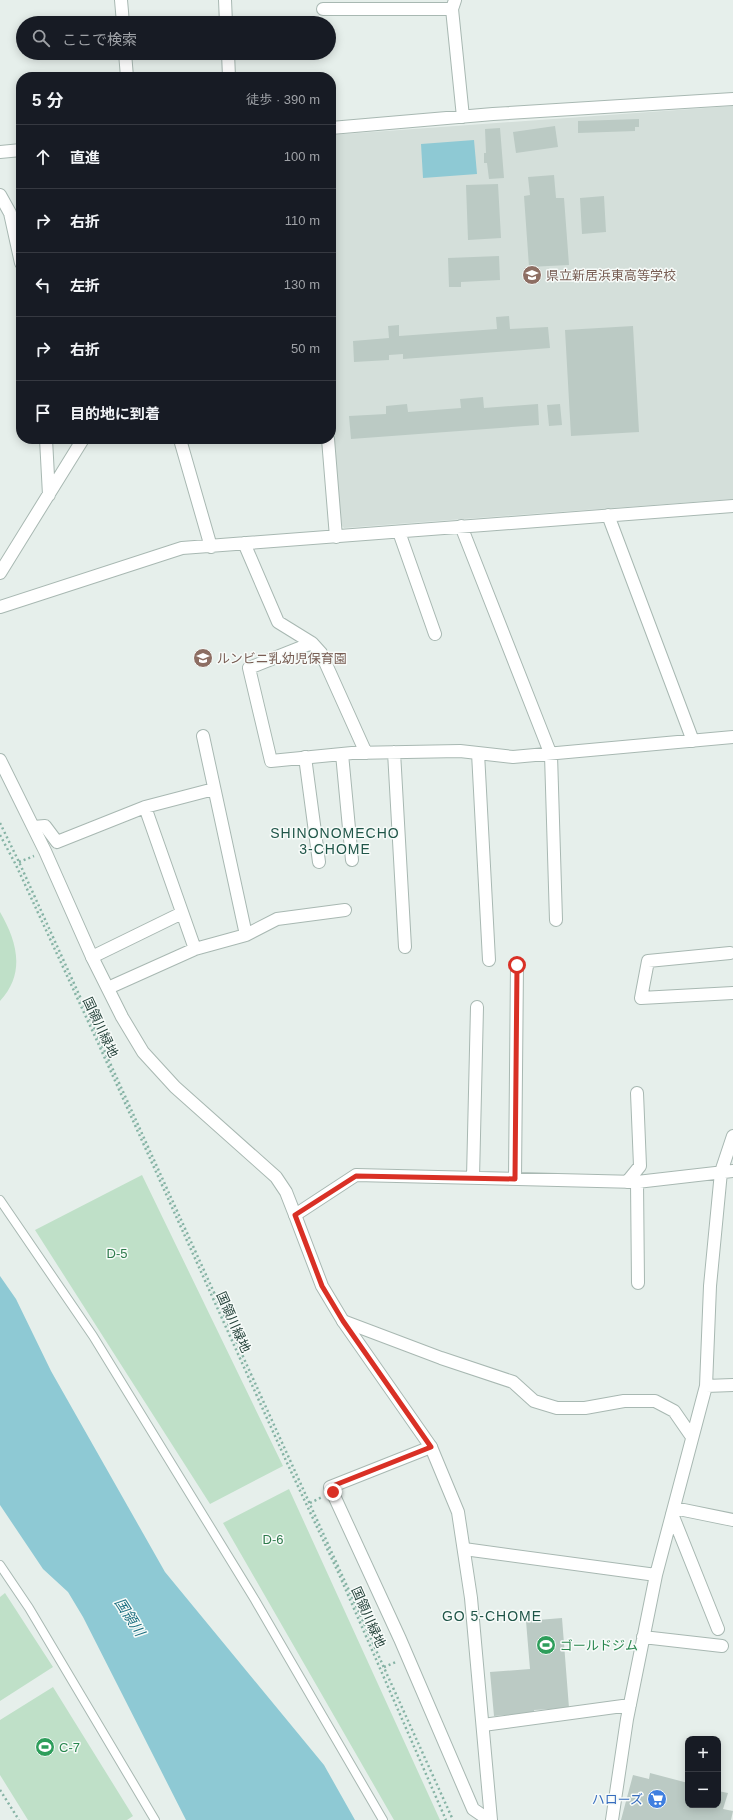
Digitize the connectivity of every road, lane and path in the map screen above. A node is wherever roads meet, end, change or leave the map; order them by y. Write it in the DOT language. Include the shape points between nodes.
graph roads {
  1 [pos="121,0"];
  2 [pos="225,0"];
  3 [pos="453,4"];
  4 [pos="323,9"];
  5 [pos="122,16"];
  6 [pos="226,16"];
  7 [pos="126,60"];
  8 [pos="228,60"];
  9 [pos="127,72"];
  10 [pos="229,72"];
  11 [pos="733,99"];
  12 [pos="462,117"];
  13 [pos="336,128"];
  14 [pos="16,150"];
  15 [pos="0,152"];
  16 [pos="0,195"];
  17 [pos="16,240"];
  18 [pos="46,444"];
  19 [pos="80,444"];
  20 [pos="181,444"];
  21 [pos="328,444"];
  22 [pos="49,495"];
  23 [pos="733,506"];
  24 [pos="608,515"];
  25 [pos="461,526"];
  26 [pos="399,532"];
  27 [pos="336,537"];
  28 [pos="244,544"];
  29 [pos="211,547"];
  30 [pos="0,573"];
  31 [pos="0,607"];
  32 [pos="435,634"];
  33 [pos="312,643"];
  34 [pos="203,736"];
  35 [pos="733,737"];
  36 [pos="693,740"];
  37 [pos="394,752"];
  38 [pos="366,753"];
  39 [pos="478,753"];
  40 [pos="342,754"];
  41 [pos="551,755"];
  42 [pos="305,758"];
  43 [pos="0,760"];
  44 [pos="214,789"];
  45 [pos="145,807"];
  46 [pos="0,823"];
  47 [pos="34,827"];
  48 [pos="0,834"];
  49 [pos="352,860"];
  50 [pos="319,862"];
  51 [pos="345,910"];
  52 [pos="182,913"];
  53 [pos="556,920"];
  54 [pos="246,935"];
  55 [pos="405,947"];
  56 [pos="195,949"];
  57 [pos="730,953"];
  58 [pos="92,957"];
  59 [pos="489,960"];
  60 [pos="517,965"];
  61 [pos="108,988"];
  62 [pos="733,993"];
  63 [pos="477,1007"];
  64 [pos="637,1094"];
  65 [pos="733,1136"];
  66 [pos="727,1171"];
  67 [pos="473,1178"];
  68 [pos="515,1179"];
  69 [pos="632,1182"];
  70 [pos="0,1200"];
  71 [pos="295,1215"];
  72 [pos="638,1283"];
  73 [pos="343,1321"];
  74 [pos="733,1385"];
  75 [pos="706,1386"];
  76 [pos="692,1437"];
  77 [pos="431,1447"];
  78 [pos="673,1511"];
  79 [pos="733,1520"];
  80 [pos="464,1549"];
  81 [pos="0,1566"];
  82 [pos="656,1575"];
  83 [pos="718,1629"];
  84 [pos="643,1637"];
  85 [pos="722,1646"];
  86 [pos="630,1705"];
  87 [pos="483,1724"];
  88 [pos="0,1790"];
  89 [pos="19,1820"];
  90 [pos="155,1820"];
  91 [pos="383,1820"];
  92 [pos="446,1820"];
  93 [pos="453,1820"];
  94 [pos="490,1820"];
  95 [pos="612,1820"];
  1 -- 5 [label="street"];
  2 -- 6 [label="street"];
  3 -- 4 [label="street"];
  3 -- 12 [label="street"];
  7 -- 9 [label="street"];
  8 -- 10 [label="street"];
  11 -- 12 [label="street"];
  12 -- 13 [label="street"];
  14 -- 15 [label="street"];
  16 -- 17 [label="street" via="10,213"];
  18 -- 22 [label="street"];
  19 -- 22 [label="street"];
  20 -- 29 [label="street"];
  21 -- 27 [label="street"];
  22 -- 30 [label="street"];
  23 -- 24 [label="street"];
  24 -- 25 [label="street"];
  24 -- 36 [label="street"];
  25 -- 26 [label="street"];
  25 -- 41 [label="street"];
  26 -- 27 [label="street"];
  26 -- 32 [label="street"];
  27 -- 28 [label="street"];
  28 -- 29 [label="street"];
  28 -- 33 [label="street" via="278,622"];
  29 -- 31 [label="street" via="182,548"];
  33 -- 38 [label="street" via="321,653"];
  33 -- 42 [label="street" via="249,668 271,761"];
  34 -- 44 [label="street"];
  35 -- 36 [label="street"];
  36 -- 41 [label="street"];
  37 -- 38 [label="street"];
  37 -- 39 [label="street"];
  37 -- 55 [label="street"];
  38 -- 40 [label="street"];
  39 -- 41 [label="street" via="513,758"];
  39 -- 59 [label="street"];
  40 -- 42 [label="street"];
  40 -- 49 [label="street"];
  41 -- 53 [label="street"];
  42 -- 50 [label="street"];
  43 -- 47 [label="street"];
  44 -- 45 [label="street"];
  44 -- 54 [label="street"];
  45 -- 47 [label="street" via="57,842 45,826"];
  45 -- 52 [label="street"];
  46 -- 93 [label="path"];
  47 -- 58 [label="street"];
  48 -- 92 [label="path, 国領川緑地" via="338,1572"];
  51 -- 54 [label="street" via="277,919"];
  52 -- 56 [label="street"];
  52 -- 58 [label="street"];
  54 -- 56 [label="street"];
  56 -- 61 [label="street"];
  57 -- 62 [label="street" via="648,960 641,998"];
  58 -- 61 [label="street"];
  60 -- 68 [label="street"];
  61 -- 71 [label="street" via="122,1018 143,1052 175,1087 276,1177 286,1192"];
  63 -- 67 [label="street"];
  64 -- 69 [label="street" via="640,1166"];
  65 -- 66 [label="street"];
  66 -- 69 [label="street"];
  66 -- 75 [label="street" via="710,1286"];
  67 -- 68 [label="street"];
  67 -- 71 [label="street" via="356,1176"];
  68 -- 69 [label="street"];
  69 -- 72 [label="street"];
  70 -- 91 [label="lane" via="97,1342 255,1600"];
  71 -- 73 [label="street" via="322,1286"];
  73 -- 76 [label="street" via="513,1382 534,1401 557,1408 585,1408 624,1401 655,1401 674,1411"];
  73 -- 77 [label="street"];
  74 -- 75 [label="street"];
  75 -- 76 [label="street"];
  76 -- 78 [label="street"];
  77 -- 80 [label="street" via="458,1512"];
  77 -- 94 [label="street" via="330,1487 400,1639 473,1809"];
  78 -- 79 [label="street"];
  78 -- 82 [label="street"];
  78 -- 83 [label="street"];
  80 -- 82 [label="street"];
  80 -- 87 [label="street"];
  81 -- 90 [label="lane" via="29,1608"];
  82 -- 84 [label="street"];
  84 -- 85 [label="street"];
  84 -- 86 [label="street"];
  86 -- 87 [label="street"];
  86 -- 95 [label="street"];
  87 -- 94 [label="street"];
  88 -- 89 [label="path"];
}
